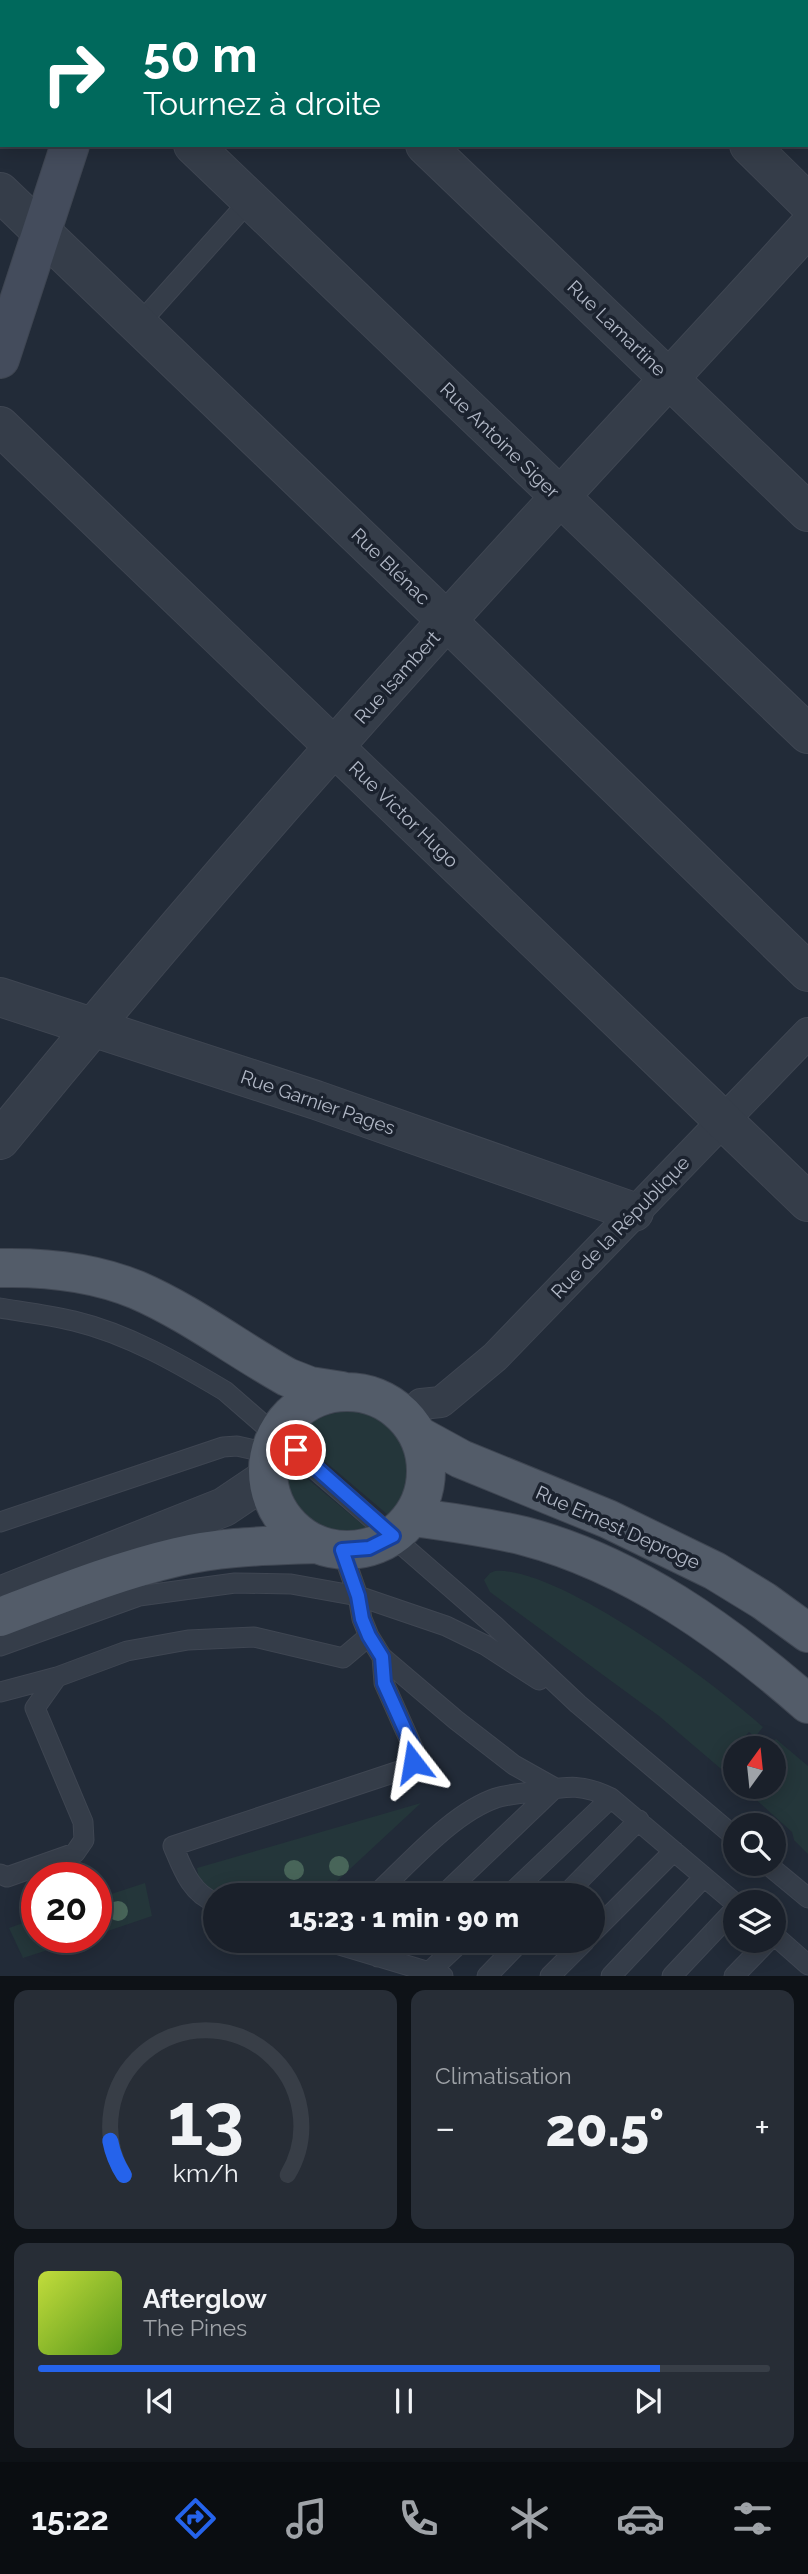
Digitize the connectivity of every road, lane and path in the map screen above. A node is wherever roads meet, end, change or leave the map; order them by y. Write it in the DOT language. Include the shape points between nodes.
graph roads {
  1 [pos="69,147"];
  2 [pos="195,147"];
  3 [pos="427,147"];
  4 [pos="751,147"];
  5 [pos="0,192"];
  6 [pos="250,200"];
  7 [pos="808,203"];
  8 [pos="808,228"];
  9 [pos="41,232"];
  10 [pos="139,324"];
  11 [pos="0,359"];
  12 [pos="670,379"];
  13 [pos="0,426"];
  14 [pos="560,497"];
  15 [pos="808,512"];
  16 [pos="447,621"];
  17 [pos="808,734"];
  18 [pos="334,748"];
  19 [pos="808,972"];
  20 [pos="0,997"];
  21 [pos="92,1027"];
  22 [pos="808,1033"];
  23 [pos="722,1121"];
  24 [pos="0,1140"];
  25 [pos="808,1202"];
  26 [pos="634,1212"];
  27 [pos="0,1268"];
  28 [pos="0,1308"];
  29 [pos="344,1392"];
  30 [pos="420,1420"];
  31 [pos="271,1455"];
  32 [pos="0,1522"];
  33 [pos="403,1527"];
  34 [pos="329,1547"];
  35 [pos="0,1596"];
  36 [pos="358,1596"];
  37 [pos="0,1617"];
  38 [pos="808,1633"];
  39 [pos="369,1636"];
  40 [pos="0,1646"];
  41 [pos="382,1657"];
  42 [pos="57,1676"];
  43 [pos="0,1692"];
  44 [pos="578,1704"];
  45 [pos="808,1704"];
  46 [pos="555,1788"];
  47 [pos="611,1798"];
  48 [pos="639,1820"];
  49 [pos="723,1827"];
  50 [pos="674,1851"];
  51 [pos="0,1874"];
  52 [pos="781,1876"];
  53 [pos="704,1877"];
  54 [pos="388,1883"];
  55 [pos="456,1883"];
  56 [pos="522,1883"];
  57 [pos="577,1883"];
  58 [pos="723,1893"];
  59 [pos="203,1896"];
  60 [pos="808,1898"];
  61 [pos="605,1920"];
  62 [pos="723,1922"];
  63 [pos="786,1946"];
  64 [pos="365,1953"];
  65 [pos="382,1953"];
  66 [pos="453,1953"];
  67 [pos="509,1953"];
  68 [pos="573,1953"];
  69 [pos="756,1953"];
  70 [pos="378,1957"];
  71 [pos="808,1966"];
  72 [pos="436,1974"];
  73 [pos="487,1976"];
  74 [pos="550,1976"];
  75 [pos="611,1976"];
  76 [pos="673,1976"];
  77 [pos="734,1976"];
  78 [pos="800,1976"];
  1 -- 9 [label="main road"];
  2 -- 6 [label="street, Rue Antoine Siger"];
  3 -- 12 [label="street, Rue Lamartine"];
  4 -- 7 [label="street"];
  5 -- 9 [label="street, Rue Blénac"];
  6 -- 10 [label="lane"];
  6 -- 14 [label="street, Rue Antoine Siger"];
  8 -- 12 [label="street, Rue Isambert"];
  9 -- 10 [label="street, Rue Blénac"];
  9 -- 11 [label="main road"];
  10 -- 16 [label="street, Rue Blénac"];
  12 -- 14 [label="street, Rue Isambert"];
  12 -- 15 [label="street, Rue Lamartine"];
  13 -- 18 [label="street, Rue Victor Hugo"];
  14 -- 16 [label="street, Rue Isambert"];
  14 -- 17 [label="street, Rue Antoine Siger"];
  16 -- 18 [label="street, Rue Isambert"];
  16 -- 19 [label="street, Rue Blénac"];
  18 -- 21 [label="street, Rue Isambert"];
  18 -- 23 [label="street, Rue Victor Hugo"];
  20 -- 21 [label="street, Rue Garnier Pages"];
  21 -- 24 [label="street, Rue Isambert"];
  21 -- 26 [label="street, Rue Garnier Pages"];
  22 -- 23 [label="street, Rue de la République"];
  23 -- 25 [label="street, Rue Victor Hugo"];
  23 -- 26 [label="street, Rue de la République"];
  26 -- 30 [label="street, Rue de la République" via="495,1357"];
  27 -- 29 [label="main road" via="68,1271 136,1290 287,1377"];
  28 -- 31 [label="lane" via="75,1321 186,1368 225,1391"];
  29 -- 30 [label="main road" via="367,1394 405,1417"];
  29 -- 31 [label="main road" via="317,1397 293,1412"];
  30 -- 33 [label="main road" via="427,1478 422,1498"];
  30 -- 38 [label="main road, Rue Ernest Deproge" via="461,1459 608,1519 715,1571"];
  31 -- 32 [label="lane" via="223,1447"];
  31 -- 33 [label="lane"];
  31 -- 34 [label="main road" via="271,1496 281,1516 296,1532"];
  31 -- 35 [label="street" via="224,1507"];
  33 -- 34 [label="main road" via="369,1548"];
  33 -- 44 [label="lane" via="495,1626"];
  33 -- 45 [label="main road" via="473,1525 555,1546 621,1574 757,1659"];
  34 -- 36 [label="lane"];
  34 -- 37 [label="main road" via="239,1548 179,1556"];
  36 -- 39 [label="lane"];
  36 -- 40 [label="lane" via="291,1584 187,1588 139,1597"];
  36 -- 44 [label="lane" via="466,1635"];
  39 -- 41 [label="lane"];
  39 -- 42 [label="lane" via="343,1658 254,1637 188,1640 127,1651"];
  41 -- 46 [label="lane" via="514,1765"];
  41 -- 59 [label="lane" via="384,1683 414,1750 413,1762 405,1769 173,1846 184,1872"];
  42 -- 43 [label="lane"];
  42 -- 51 [label="lane" via="35,1708 83,1822 84,1840 75,1853 7,1877"];
  44 -- 49 [label="lane"];
  46 -- 47 [label="lane" via="591,1787"];
  46 -- 54 [label="lane" via="497,1798 466,1814"];
  46 -- 55 [label="lane"];
  47 -- 48 [label="lane"];
  47 -- 56 [label="lane"];
  48 -- 50 [label="lane"];
  48 -- 57 [label="lane"];
  50 -- 53 [label="lane"];
  50 -- 61 [label="lane"];
  52 -- 60 [label="lane"];
  53 -- 58 [label="lane"];
  53 -- 75 [label="lane"];
  62 -- 76 [label="lane"];
  63 -- 71 [label="lane"];
  64 -- 70 [label="lane"];
  65 -- 70 [label="lane"];
  66 -- 72 [label="lane"];
  67 -- 73 [label="lane"];
  68 -- 74 [label="lane"];
  69 -- 77 [label="lane"];
  70 -- 72 [label="lane"];
  71 -- 78 [label="lane"];
}
